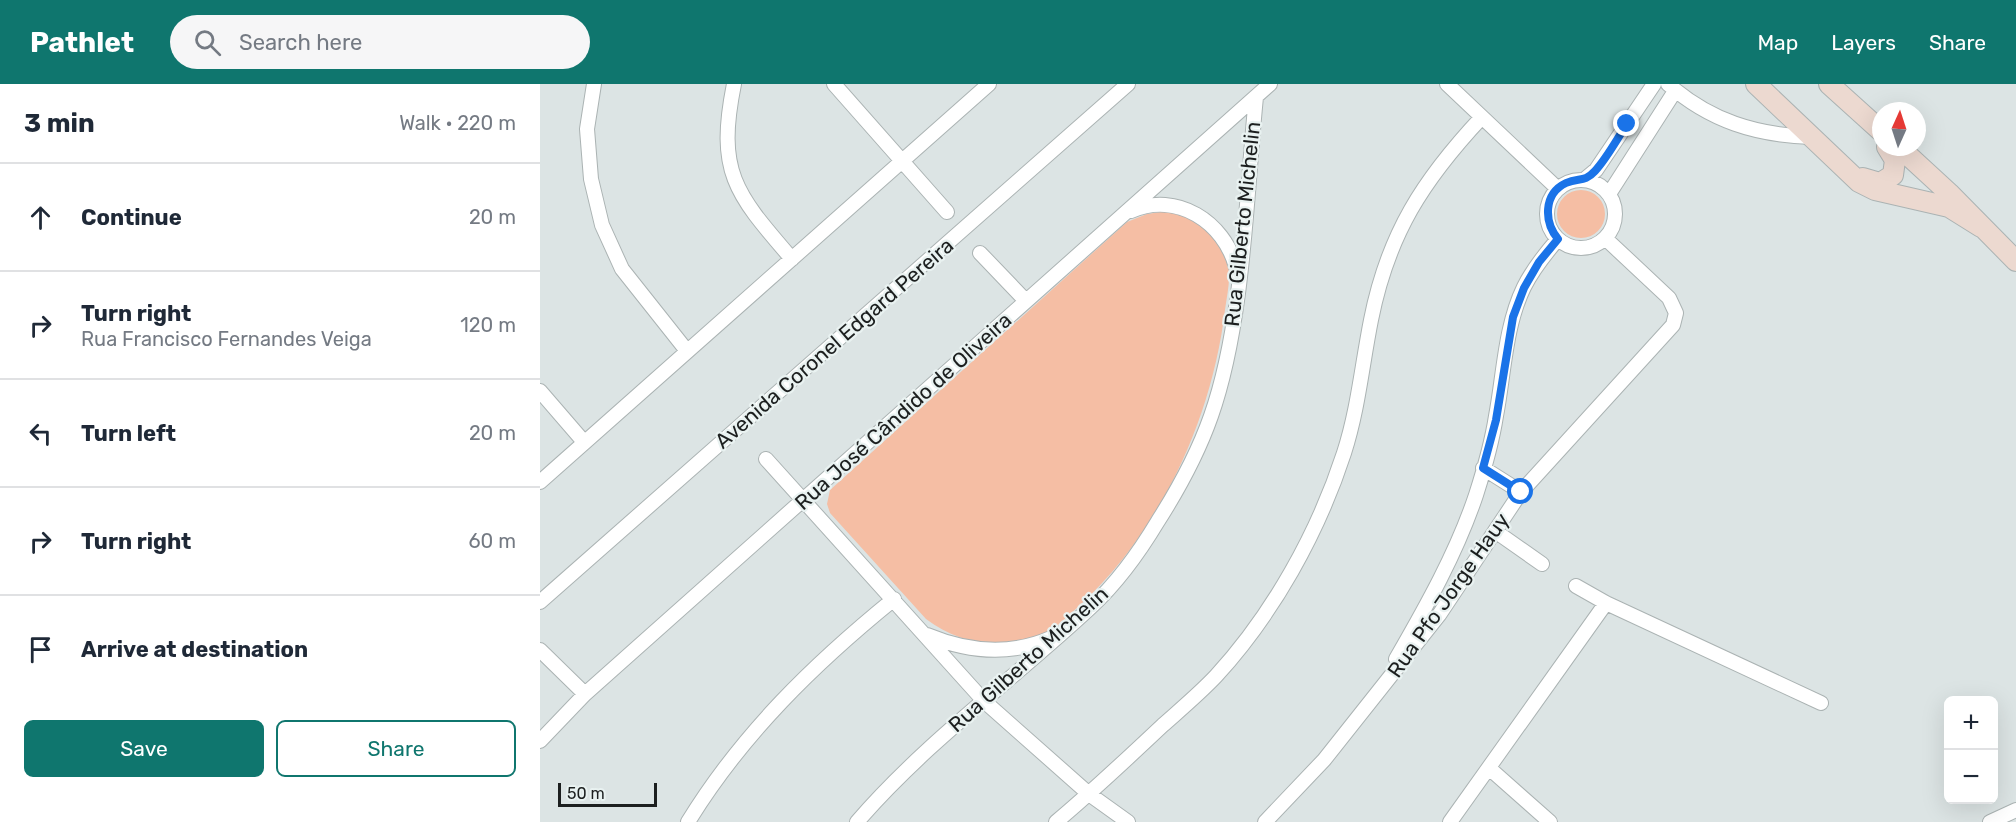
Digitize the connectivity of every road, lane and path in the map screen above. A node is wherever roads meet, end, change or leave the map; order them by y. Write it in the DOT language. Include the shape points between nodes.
graph roads {
  1 [pos="594,84"];
  2 [pos="734,84"];
  3 [pos="834,84"];
  4 [pos="989,84"];
  5 [pos="1128,84"];
  6 [pos="1270,84"];
  7 [pos="1447,84"];
  8 [pos="1654,84"];
  9 [pos="1756,84"];
  10 [pos="1829,84"];
  11 [pos="1672,87"];
  12 [pos="1460,90"];
  13 [pos="1256,97"];
  14 [pos="1860,112"];
  15 [pos="1482,117"];
  16 [pos="1872,123"];
  17 [pos="1627,124"];
  18 [pos="1872,127"];
  19 [pos="1645,135"];
  20 [pos="1811,137"];
  21 [pos="1606,155"];
  22 [pos="1893,156"];
  23 [pos="1909,156"];
  24 [pos="903,161"];
  25 [pos="1624,168"];
  26 [pos="1845,169"];
  27 [pos="1584,180"];
  28 [pos="1558,189"];
  29 [pos="1609,194"];
  30 [pos="947,212"];
  31 [pos="1123,214"];
  32 [pos="1981,227"];
  33 [pos="1605,238"];
  34 [pos="1558,239"];
  35 [pos="980,253"];
  36 [pos="792,259"];
  37 [pos="2016,261"];
  38 [pos="1238,282"];
  39 [pos="1026,301"];
  40 [pos="687,351"];
  41 [pos="540,391"];
  42 [pos="584,442"];
  43 [pos="766,459"];
  44 [pos="1483,468"];
  45 [pos="540,482"];
  46 [pos="1521,492"];
  47 [pos="804,498"];
  48 [pos="1464,526"];
  49 [pos="1495,531"];
  50 [pos="1542,564"];
  51 [pos="1576,586"];
  52 [pos="894,599"];
  53 [pos="540,602"];
  54 [pos="1605,603"];
  55 [pos="1061,633"];
  56 [pos="925,634"];
  57 [pos="540,650"];
  58 [pos="585,693"];
  59 [pos="1372,700"];
  60 [pos="984,701"];
  61 [pos="1821,703"];
  62 [pos="540,741"];
  63 [pos="1489,768"];
  64 [pos="1089,794"];
  65 [pos="2016,810"];
  66 [pos="688,822"];
  67 [pos="857,822"];
  68 [pos="1056,822"];
  69 [pos="1128,822"];
  70 [pos="1265,822"];
  71 [pos="1450,822"];
  72 [pos="1550,822"];
  73 [pos="1990,822"];
  1 -- 40 [label="street" via="587,129 591,179 602,225 622,269"];
  2 -- 36 [label="street" via="727,121 734,183 750,210"];
  3 -- 24 [label="street"];
  4 -- 24 [label="street"];
  5 -- 53 [label="street, Avenida Coronel Edgard Pereira"];
  6 -- 13 [label="street, Rua José Cândido de Oliveira"];
  7 -- 12 [label="street"];
  8 -- 17 [label="street"];
  9 -- 20 [label="main road"];
  10 -- 14 [label="main road"];
  11 -- 19 [label="street"];
  11 -- 20 [label="street" via="1725,122 1753,131"];
  12 -- 15 [label="street"];
  13 -- 31 [label="street, Rua José Cândido de Oliveira"];
  13 -- 38 [label="street, Rua Gilberto Michelin"];
  14 -- 16 [label="main road"];
  14 -- 18 [label="main road"];
  15 -- 28 [label="street"];
  15 -- 64 [label="street" via="1445,156 1410,207 1385,263 1344,454 1311,534 1269,608 1216,676"];
  17 -- 19 [label="street"];
  17 -- 21 [label="street"];
  19 -- 25 [label="street"];
  20 -- 26 [label="main road"];
  21 -- 25 [label="street"];
  21 -- 27 [label="street"];
  22 -- 26 [label="main road" via="1896,166 1886,181 1874,182"];
  23 -- 32 [label="main road"];
  24 -- 30 [label="street"];
  24 -- 36 [label="street"];
  25 -- 29 [label="street"];
  26 -- 32 [label="main road" via="1866,186 1949,207"];
  27 -- 28 [label="street" via="1566,183"];
  27 -- 29 [label="street" via="1594,182"];
  28 -- 34 [label="street" via="1547,214"];
  29 -- 33 [label="street" via="1615,212"];
  31 -- 38 [label="street" via="1162,205 1200,216 1228,244"];
  31 -- 39 [label="street, Rua José Cândido de Oliveira"];
  32 -- 37 [label="main road"];
  33 -- 34 [label="street" via="1577,248"];
  33 -- 46 [label="street, Rua Pfo Jorge Hauy" via="1670,298 1676,313 1671,328"];
  34 -- 44 [label="street" via="1529,280 1513,317 1496,420"];
  35 -- 39 [label="street"];
  36 -- 40 [label="street"];
  38 -- 55 [label="street, Rua Gilberto Michelin" via="1228,349 1211,415 1181,484 1142,548 1093,605"];
  39 -- 47 [label="street, Rua José Cândido de Oliveira"];
  40 -- 42 [label="street"];
  41 -- 42 [label="street"];
  42 -- 45 [label="street"];
  43 -- 47 [label="street"];
  44 -- 46 [label="street"];
  44 -- 48 [label="street"];
  46 -- 49 [label="street, Rua Pfo Jorge Hauy"];
  47 -- 52 [label="street"];
  47 -- 58 [label="street, Rua José Cândido de Oliveira"];
  48 -- 49 [label="street" via="1463,544 1469,549 1480,546"];
  48 -- 59 [label="street" via="1421,614"];
  49 -- 50 [label="street"];
  49 -- 59 [label="street, Rua Pfo Jorge Hauy" via="1439,615"];
  51 -- 54 [label="street"];
  52 -- 56 [label="street"];
  52 -- 66 [label="street" via="817,663 775,706 736,752"];
  54 -- 61 [label="street"];
  54 -- 63 [label="street"];
  55 -- 56 [label="street" via="1028,646 993,651 958,646"];
  55 -- 60 [label="street, Rua Gilberto Michelin"];
  56 -- 60 [label="street"];
  57 -- 58 [label="street"];
  58 -- 62 [label="street, Rua José Cândido de Oliveira"];
  59 -- 70 [label="street, Rua Pfo Jorge Hauy" via="1324,760"];
  60 -- 64 [label="street"];
  60 -- 67 [label="street, Rua Gilberto Michelin" via="889,786"];
  63 -- 71 [label="street"];
  63 -- 72 [label="street"];
  64 -- 68 [label="street"];
  64 -- 69 [label="street"];
  65 -- 73 [label="street"];
}
